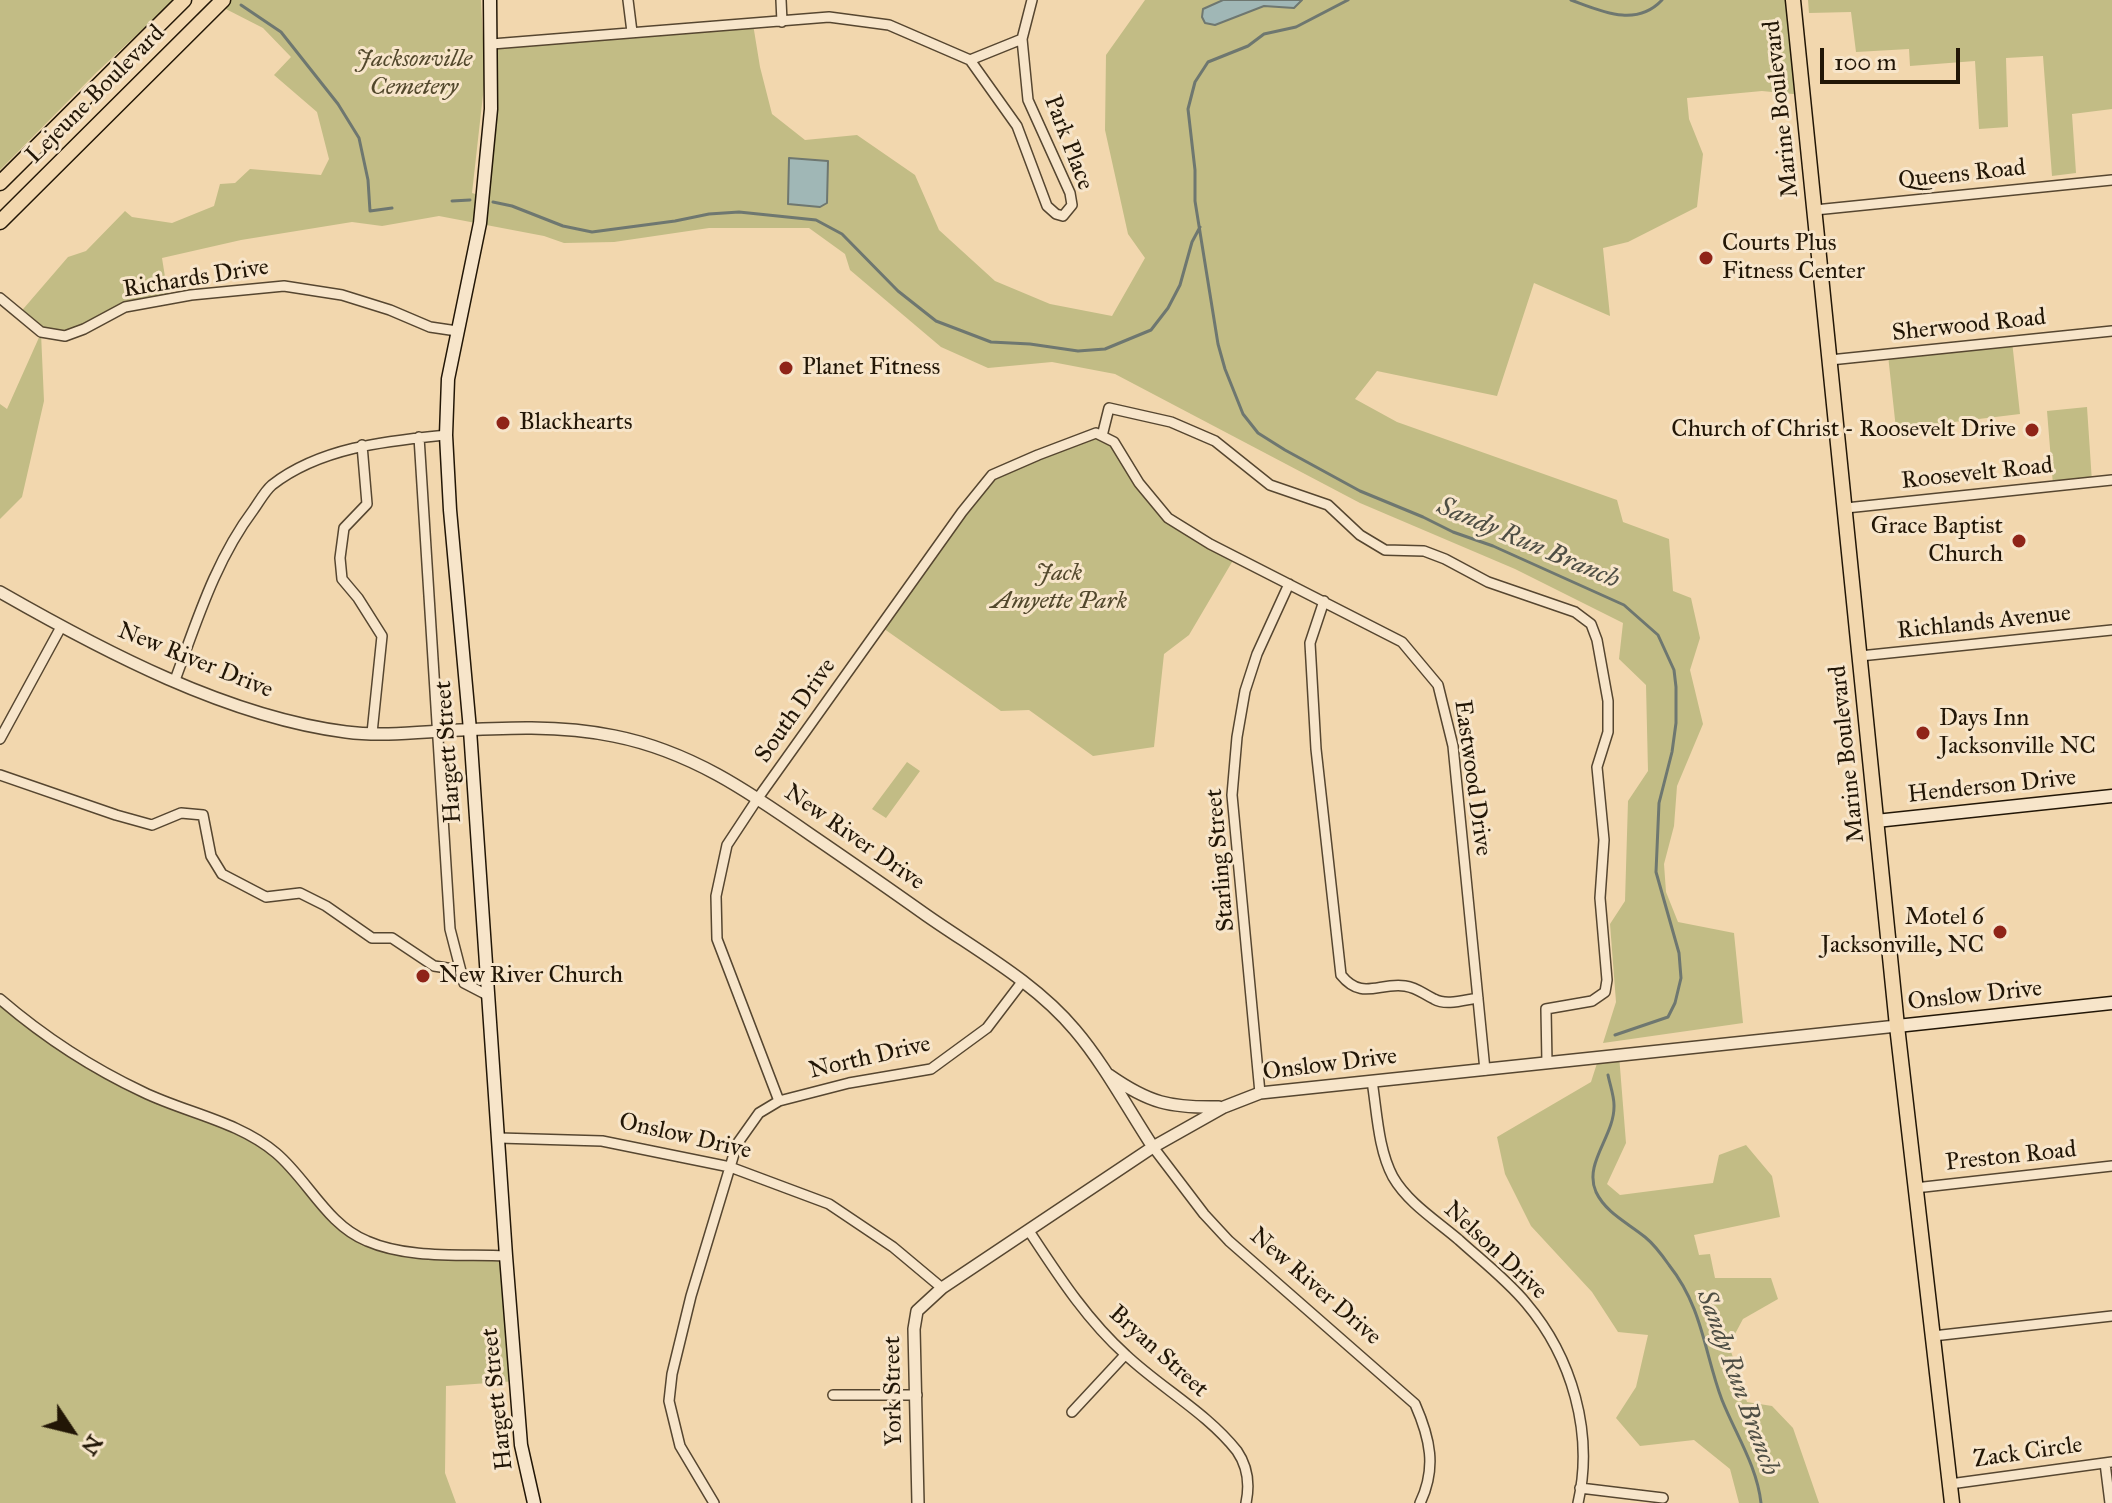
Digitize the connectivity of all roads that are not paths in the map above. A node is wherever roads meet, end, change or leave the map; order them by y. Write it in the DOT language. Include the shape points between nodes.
graph roads {
  1 [pos="184,0"];
  2 [pos="223,0"];
  3 [pos="490,0"];
  4 [pos="628,0"];
  5 [pos="781,0"];
  6 [pos="1032,0"];
  7 [pos="1793,0"];
  8 [pos="782,22"];
  9 [pos="632,32"];
  10 [pos="1022,39"];
  11 [pos="492,44"];
  12 [pos="970,60"];
  13 [pos="2112,180"];
  14 [pos="0,183"];
  15 [pos="1815,210"];
  16 [pos="0,222"];
  17 [pos="0,298"];
  18 [pos="457,331"];
  19 [pos="2112,331"];
  20 [pos="1830,360"];
  21 [pos="446,435"];
  22 [pos="1099,435"];
  23 [pos="419,437"];
  24 [pos="362,445"];
  25 [pos="2112,480"];
  26 [pos="1846,508"];
  27 [pos="1289,584"];
  28 [pos="0,592"];
  29 [pos="1324,601"];
  30 [pos="61,627"];
  31 [pos="2112,630"];
  32 [pos="1860,656"];
  33 [pos="175,680"];
  34 [pos="470,730"];
  35 [pos="438,732"];
  36 [pos="372,733"];
  37 [pos="0,739"];
  38 [pos="0,775"];
  39 [pos="2112,796"];
  40 [pos="758,798"];
  41 [pos="1876,821"];
  42 [pos="460,970"];
  43 [pos="1022,982"];
  44 [pos="489,996"];
  45 [pos="1478,998"];
  46 [pos="0,999"];
  47 [pos="2112,1003"];
  48 [pos="1897,1026"];
  49 [pos="1547,1063"];
  50 [pos="1102,1070"];
  51 [pos="1485,1070"];
  52 [pos="1372,1081"];
  53 [pos="1260,1093"];
  54 [pos="779,1101"];
  55 [pos="1224,1107"];
  56 [pos="499,1138"];
  57 [pos="1153,1147"];
  58 [pos="2112,1166"];
  59 [pos="730,1167"];
  60 [pos="1915,1188"];
  61 [pos="1029,1231"];
  62 [pos="506,1256"];
  63 [pos="942,1288"];
  64 [pos="2112,1316"];
  65 [pos="1933,1336"];
  66 [pos="1125,1355"];
  67 [pos="833,1395"];
  68 [pos="917,1395"];
  69 [pos="1072,1412"];
  70 [pos="2109,1462"];
  71 [pos="1950,1484"];
  72 [pos="1580,1488"];
  73 [pos="1663,1498"];
  74 [pos="534,1503"];
  75 [pos="714,1503"];
  76 [pos="918,1503"];
  77 [pos="1246,1503"];
  78 [pos="1420,1503"];
  79 [pos="1578,1503"];
  80 [pos="1952,1503"];
  81 [pos="2110,1503"];
  1 -- 14 [label="main road, Lejeune Boulevard"];
  2 -- 16 [label="main road, Lejeune Boulevard"];
  3 -- 11 [label="main road, Hargett Street"];
  4 -- 9 [label="street"];
  5 -- 8 [label="street"];
  6 -- 10 [label="street"];
  7 -- 15 [label="main road, Marine Boulevard"];
  8 -- 9 [label="street"];
  8 -- 12 [label="street" via="829,17 889,25"];
  9 -- 11 [label="street"];
  10 -- 12 [label="street"];
  10 -- 12 [label="street, Park Place" via="1028,100 1070,193 1072,205 1063,216 1047,206 1017,126"];
  11 -- 18 [label="main road, Hargett Street" via="480,223"];
  13 -- 15 [label="street, Queens Road"];
  15 -- 20 [label="main road, Marine Boulevard"];
  17 -- 18 [label="street, Richards Drive" via="41,332 65,336 125,307 284,286 342,295 430,327"];
  18 -- 21 [label="main road, Hargett Street"];
  19 -- 20 [label="street, Sherwood Road"];
  20 -- 26 [label="main road, Marine Boulevard"];
  21 -- 23 [label="street"];
  21 -- 34 [label="main road, Hargett Street"];
  22 -- 27 [label="street, Eastwood Drive" via="1114,442 1168,518"];
  22 -- 40 [label="street, South Drive" via="992,475"];
  22 -- 49 [label="street" via="1109,408 1171,422 1215,441 1270,485 1328,505 1385,550 1424,551 1488,582 1575,612 1591,624 1608,701 1608,732 1597,767 1607,980 1605,992 1592,1001 1546,1009"];
  23 -- 24 [label="street"];
  23 -- 35 [label="street"];
  24 -- 33 [label="street" via="271,486 217,567"];
  24 -- 36 [label="street" via="367,504 344,528 340,558 342,579 382,636"];
  25 -- 26 [label="street, Roosevelt Road"];
  26 -- 32 [label="main road, Marine Boulevard"];
  27 -- 29 [label="street, Eastwood Drive"];
  27 -- 53 [label="street, Starling Street" via="1245,691 1232,795"];
  28 -- 30 [label="street, New River Drive"];
  29 -- 45 [label="street, Eastwood Drive" via="1402,642 1438,685 1453,746"];
  29 -- 45 [label="street" via="1310,643 1341,975 1350,986 1366,990 1402,985 1436,1001"];
  30 -- 33 [label="street, New River Drive"];
  30 -- 37 [label="street"];
  31 -- 32 [label="street, Richlands Avenue"];
  32 -- 41 [label="main road, Marine Boulevard"];
  33 -- 36 [label="street, New River Drive" via="265,715"];
  34 -- 35 [label="street, New River Drive"];
  34 -- 40 [label="street, New River Drive" via="544,729 617,736 715,771"];
  34 -- 44 [label="main road, Hargett Street"];
  35 -- 36 [label="street, New River Drive"];
  35 -- 42 [label="street" via="450,929"];
  38 -- 42 [label="street" via="152,825 181,813 203,815 211,856 222,874 266,897 300,893 372,938 392,938 434,966"];
  39 -- 41 [label="main road, Henderson Drive"];
  40 -- 43 [label="street, New River Drive"];
  40 -- 54 [label="street, South Drive" via="727,845 716,896 717,939"];
  41 -- 48 [label="main road, Marine Boulevard"];
  42 -- 44 [label="street" via="464,983"];
  43 -- 50 [label="street, New River Drive" via="1076,1031"];
  43 -- 54 [label="street, North Drive" via="987,1028 931,1069"];
  44 -- 56 [label="main road, Hargett Street"];
  45 -- 51 [label="street, Eastwood Drive"];
  46 -- 62 [label="street" via="33,1027 96,1066 144,1092 232,1126 276,1153 348,1233 391,1249"];
  47 -- 48 [label="main road, Onslow Drive"];
  48 -- 49 [label="street, Onslow Drive"];
  48 -- 60 [label="main road, Marine Boulevard"];
  49 -- 51 [label="street, Onslow Drive"];
  50 -- 55 [label="street" via="1161,1103"];
  50 -- 57 [label="street, New River Drive"];
  51 -- 52 [label="street, Onslow Drive"];
  52 -- 53 [label="street, Onslow Drive"];
  52 -- 72 [label="street, Nelson Drive" via="1385,1157 1394,1178 1524,1301 1558,1353 1575,1391 1583,1449"];
  53 -- 55 [label="street, Onslow Drive"];
  54 -- 59 [label="street, North Drive" via="759,1113 746,1130"];
  55 -- 57 [label="street, Onslow Drive"];
  56 -- 59 [label="street, Onslow Drive" via="602,1141"];
  56 -- 62 [label="main road, Hargett Street"];
  57 -- 61 [label="street, Onslow Drive"];
  57 -- 78 [label="street, New River Drive" via="1229,1241 1415,1404 1429,1436 1430,1467"];
  58 -- 60 [label="street, Preston Road"];
  59 -- 63 [label="street, Onslow Drive" via="829,1204"];
  59 -- 75 [label="street" via="691,1296 669,1401 680,1446"];
  60 -- 65 [label="main road, Marine Boulevard"];
  61 -- 63 [label="street, Onslow Drive"];
  61 -- 66 [label="street, Bryan Street" via="1079,1306"];
  62 -- 74 [label="main road, Hargett Street" via="521,1445"];
  63 -- 68 [label="street, York Street" via="917,1311"];
  64 -- 65 [label="street"];
  65 -- 71 [label="main road, Marine Boulevard"];
  66 -- 69 [label="street"];
  66 -- 77 [label="street, Bryan Street" via="1238,1452 1246,1467"];
  67 -- 68 [label="street"];
  68 -- 76 [label="street, York Street"];
  70 -- 71 [label="street, Zack Circle"];
  70 -- 81 [label="street"];
  71 -- 80 [label="main road, Marine Boulevard"];
  72 -- 73 [label="street"];
  72 -- 79 [label="street, Nelson Drive"];
}
